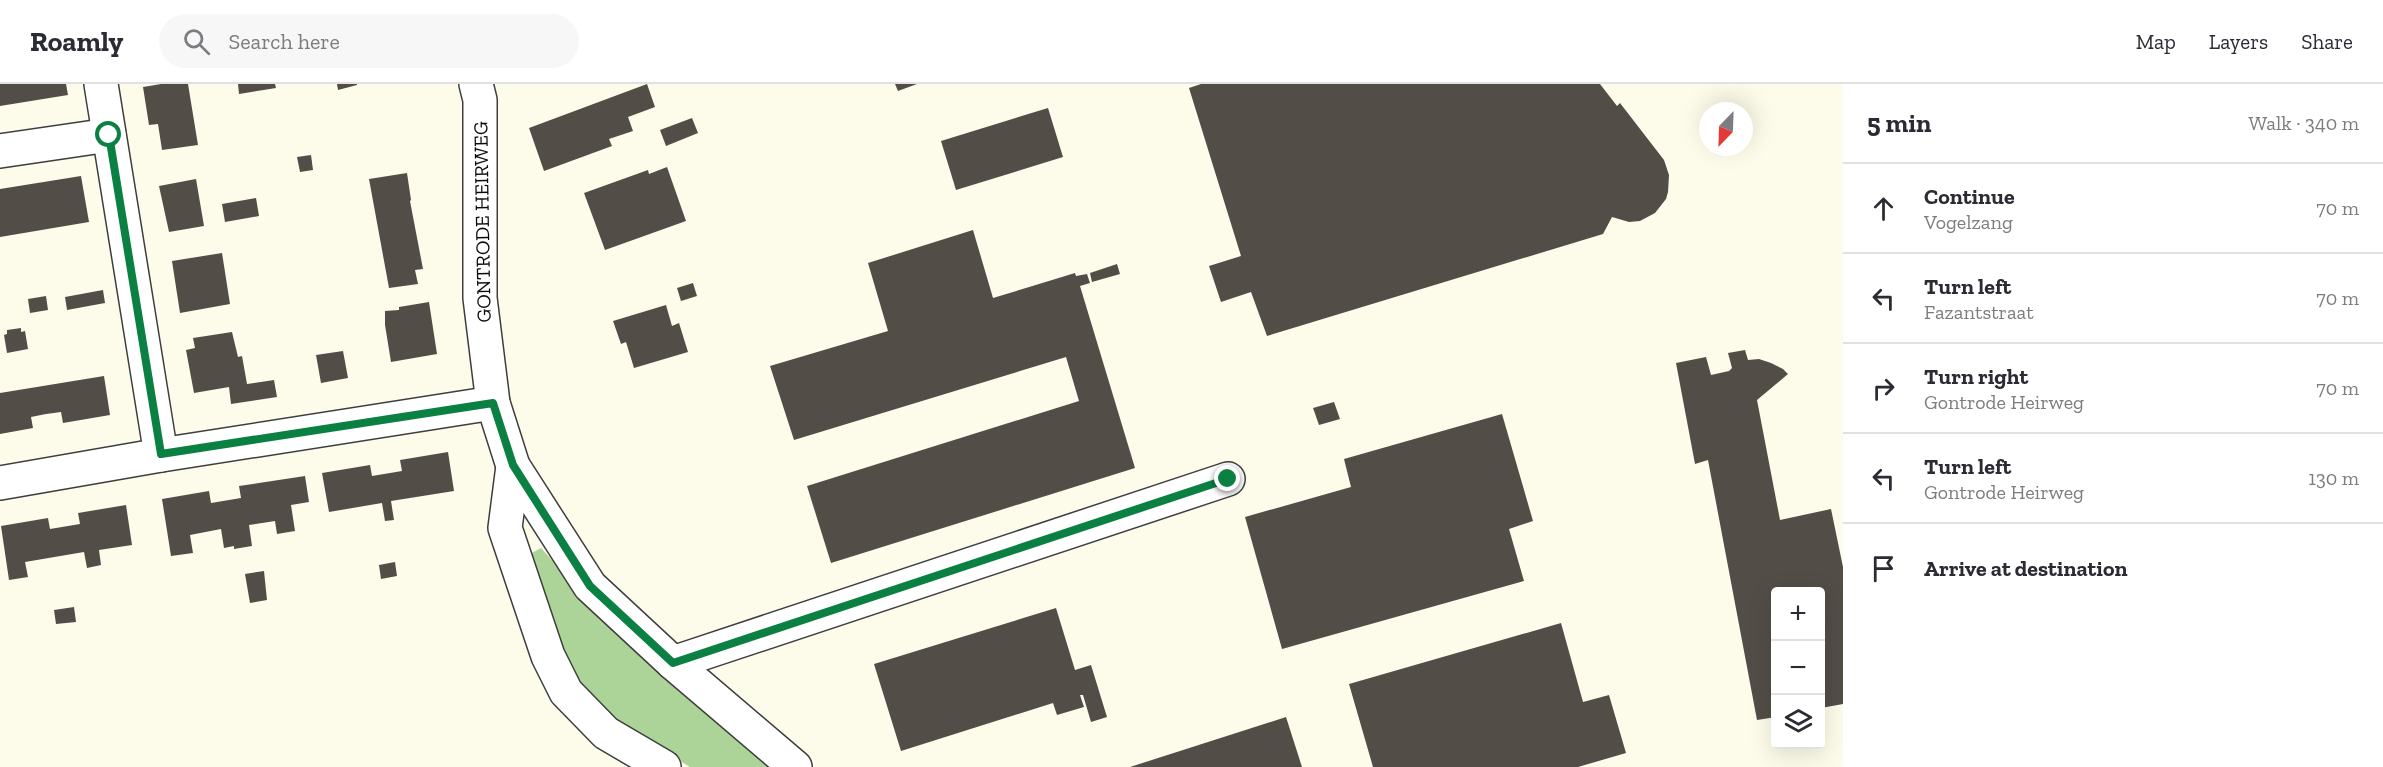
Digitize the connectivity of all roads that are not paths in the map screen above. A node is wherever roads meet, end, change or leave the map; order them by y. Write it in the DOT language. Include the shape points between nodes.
graph roads {
  1 [pos="101,84"];
  2 [pos="476,84"];
  3 [pos="109,135"];
  4 [pos="0,151"];
  5 [pos="493,403"];
  6 [pos="161,454"];
  7 [pos="513,465"];
  8 [pos="1228,479"];
  9 [pos="0,483"];
  10 [pos="673,663"];
  11 [pos="664,767"];
  12 [pos="795,767"];
  1 -- 3 [label="street"];
  2 -- 5 [label="street, GONTRODE HEIRWEG" via="480,100 480,298"];
  3 -- 4 [label="street"];
  3 -- 6 [label="street"];
  5 -- 6 [label="street"];
  5 -- 7 [label="street, GONTRODE HEIRWEG"];
  6 -- 9 [label="street"];
  7 -- 10 [label="street, GONTRODE HEIRWEG" via="590,586"];
  7 -- 11 [label="street, GONTRODE HEIRWEG" via="506,528 548,656 566,692 606,733"];
  8 -- 10 [label="street"];
  10 -- 12 [label="street, GONTRODE HEIRWEG"];
}
